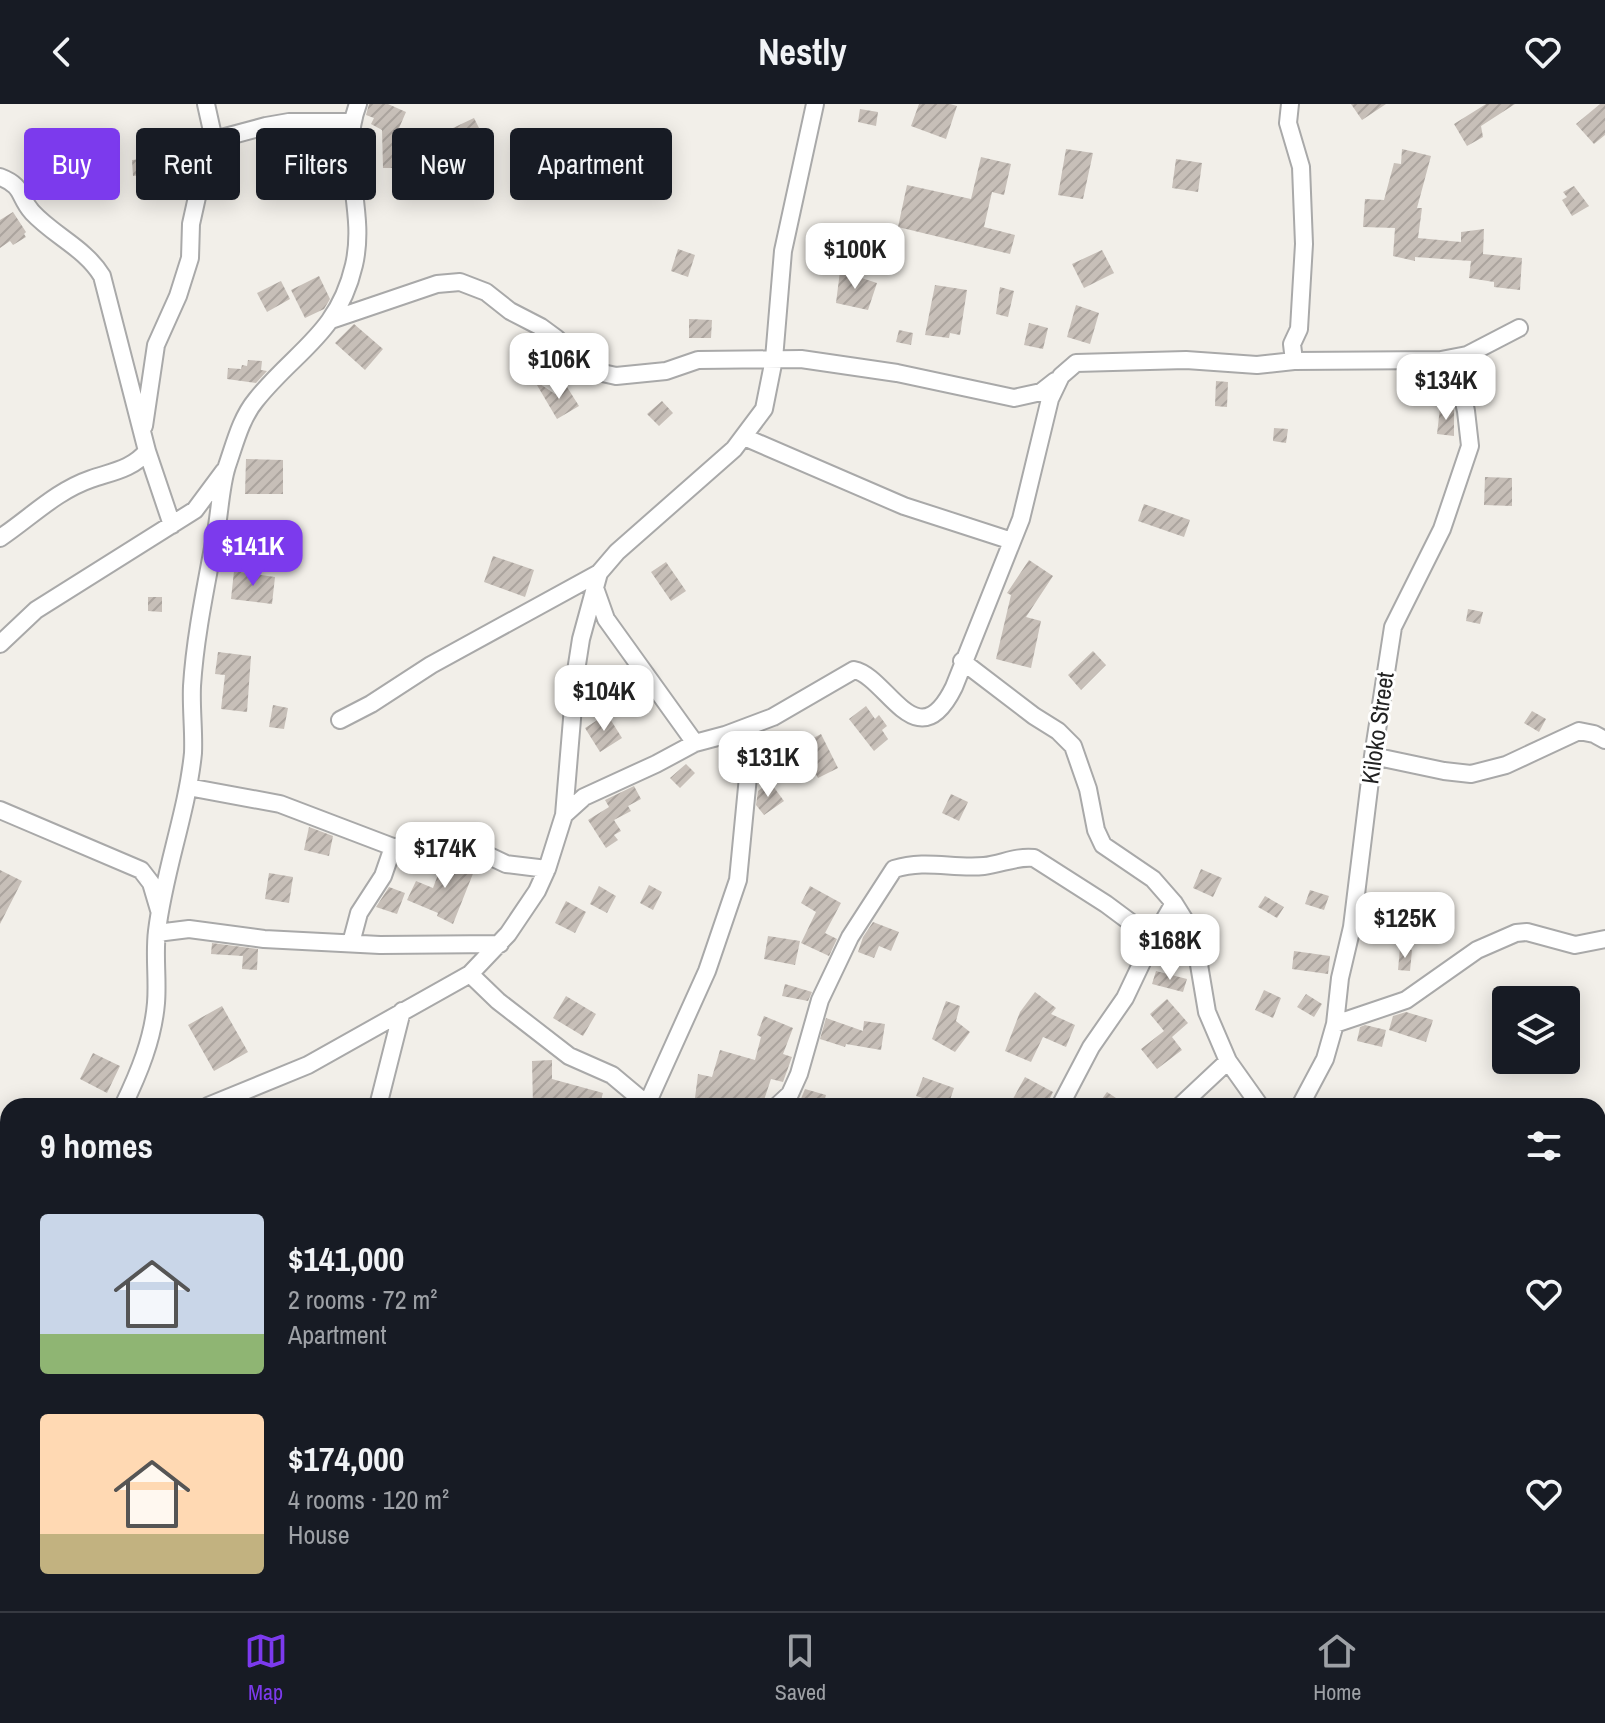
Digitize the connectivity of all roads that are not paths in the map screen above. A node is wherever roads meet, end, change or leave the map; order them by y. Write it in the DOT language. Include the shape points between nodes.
graph roads {
  1 [pos="206,104"];
  2 [pos="358,104"];
  3 [pos="815,104"];
  4 [pos="1290,104"];
  5 [pos="352,122"];
  6 [pos="211,128"];
  7 [pos="240,133"];
  8 [pos="0,177"];
  9 [pos="196,200"];
  10 [pos="331,320"];
  11 [pos="1519,328"];
  12 [pos="1454,358"];
  13 [pos="774,359"];
  14 [pos="1294,361"];
  15 [pos="1061,376"];
  16 [pos="143,432"];
  17 [pos="744,437"];
  18 [pos="147,451"];
  19 [pos="226,468"];
  20 [pos="172,525"];
  21 [pos="0,538"];
  22 [pos="1012,541"];
  23 [pos="597,580"];
  24 [pos="0,644"];
  25 [pos="962,661"];
  26 [pos="340,720"];
  27 [pos="753,725"];
  28 [pos="1605,740"];
  29 [pos="695,743"];
  30 [pos="1373,756"];
  31 [pos="188,787"];
  32 [pos="0,810"];
  33 [pos="564,815"];
  34 [pos="393,847"];
  35 [pos="547,869"];
  36 [pos="1174,903"];
  37 [pos="160,912"];
  38 [pos="157,933"];
  39 [pos="1153,939"];
  40 [pos="1605,939"];
  41 [pos="351,943"];
  42 [pos="500,944"];
  43 [pos="470,974"];
  44 [pos="402,1011"];
  45 [pos="1335,1024"];
  46 [pos="1228,1061"];
  47 [pos="127,1098"];
  48 [pos="228,1098"];
  49 [pos="380,1098"];
  50 [pos="640,1098"];
  51 [pos="651,1098"];
  52 [pos="786,1098"];
  53 [pos="1064,1098"];
  54 [pos="1189,1098"];
  55 [pos="1254,1098"];
  56 [pos="1304,1098"];
  1 -- 6 [label="street"];
  2 -- 5 [label="street"];
  3 -- 13 [label="street" via="783,251"];
  4 -- 14 [label="street" via="1288,123 1301,167 1304,244"];
  5 -- 7 [label="street" via="289,122"];
  5 -- 10 [label="street" via="351,169 360,231 348,285"];
  8 -- 16 [label="street" via="16,184 30,210 102,276"];
  9 -- 16 [label="street" via="190,258 156,345"];
  10 -- 13 [label="street" via="437,284 460,282 541,327 589,370 601,374 666,371 698,360"];
  10 -- 19 [label="street" via="257,399"];
  11 -- 12 [label="street"];
  12 -- 14 [label="street"];
  12 -- 30 [label="street, Kiloko Street" via="1470,446 1442,529 1393,627"];
  13 -- 15 [label="street" via="897,373 1014,398 1041,392"];
  13 -- 17 [label="street" via="764,409"];
  14 -- 15 [label="street" via="1081,361"];
  15 -- 22 [label="street"];
  16 -- 18 [label="street"];
  17 -- 22 [label="street" via="904,506"];
  17 -- 23 [label="street" via="617,552"];
  18 -- 20 [label="street"];
  18 -- 21 [label="street" via="125,468 62,492"];
  19 -- 20 [label="street" via="195,510"];
  19 -- 31 [label="street" via="192,682"];
  20 -- 24 [label="street" via="36,610"];
  22 -- 25 [label="street"];
  23 -- 26 [label="street" via="431,665"];
  23 -- 29 [label="street" via="606,619"];
  23 -- 33 [label="street" via="576,671"];
  25 -- 27 [label="street" via="947,701 932,713 911,714 897,707 868,675 854,670"];
  25 -- 36 [label="street" via="1066,737 1103,845 1153,879"];
  27 -- 29 [label="street"];
  27 -- 51 [label="street" via="738,880 707,971"];
  28 -- 30 [label="street" via="1579,731 1506,765 1471,774"];
  29 -- 33 [label="street" via="584,797"];
  30 -- 45 [label="street, Kiloko Street"];
  31 -- 34 [label="street" via="280,804"];
  31 -- 37 [label="street"];
  32 -- 37 [label="street" via="141,870"];
  33 -- 35 [label="street"];
  34 -- 35 [label="street" via="433,846"];
  34 -- 41 [label="street" via="383,876 359,913"];
  35 -- 42 [label="street"];
  36 -- 39 [label="street"];
  36 -- 46 [label="street" via="1194,935 1207,1012"];
  37 -- 38 [label="street"];
  38 -- 41 [label="street" via="189,929"];
  38 -- 47 [label="street" via="153,1024"];
  39 -- 52 [label="street" via="1034,858 982,866 919,863 894,869 850,937 820,1000 799,1074"];
  39 -- 53 [label="street" via="1125,998"];
  40 -- 45 [label="street" via="1575,945 1516,933 1477,950 1406,1000"];
  41 -- 42 [label="street"];
  42 -- 43 [label="street"];
  43 -- 44 [label="street"];
  43 -- 50 [label="street" via="569,1056 612,1075"];
  44 -- 48 [label="street" via="297,1071"];
  44 -- 49 [label="street"];
  45 -- 56 [label="street, Kiloko Street" via="1325,1059"];
  46 -- 54 [label="street"];
  46 -- 55 [label="street"];
}
